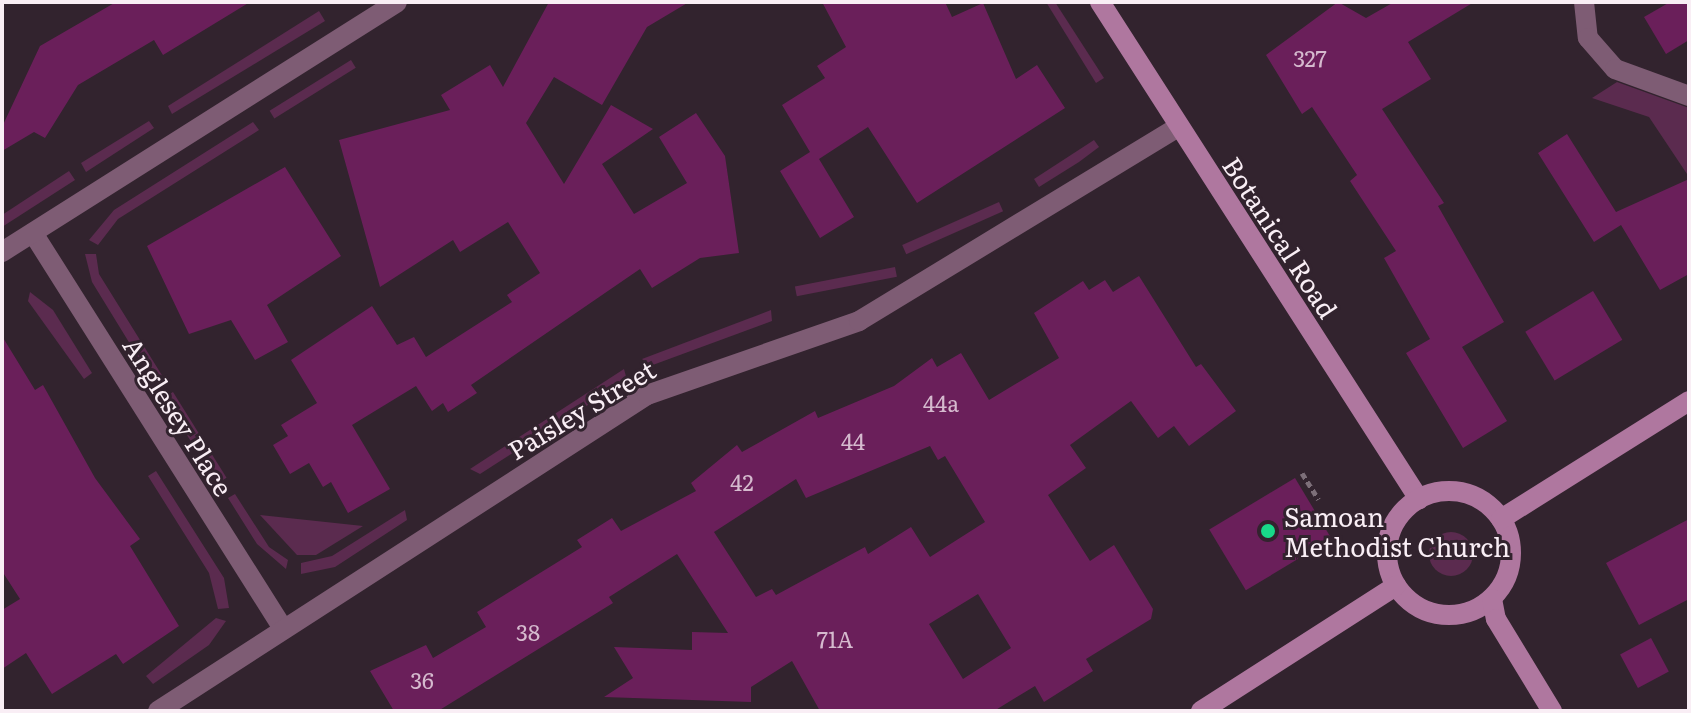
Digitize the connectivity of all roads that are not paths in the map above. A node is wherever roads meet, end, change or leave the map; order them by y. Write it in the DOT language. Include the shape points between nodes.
graph roads {
  1 [pos="397,2"];
  2 [pos="1100,2"];
  3 [pos="1584,2"];
  4 [pos="1689,96"];
  5 [pos="1178,127"];
  6 [pos="33,233"];
  7 [pos="2,252"];
  8 [pos="1689,401"];
  9 [pos="1419,499"];
  10 [pos="1501,519"];
  11 [pos="1396,586"];
  12 [pos="1492,599"];
  13 [pos="282,627"];
  14 [pos="158,711"];
  15 [pos="1201,711"];
  16 [pos="1552,711"];
  1 -- 6 [label="street"];
  2 -- 5 [label="main road, Botanical Road"];
  3 -- 4 [label="street" via="1588,38 1615,69"];
  5 -- 9 [label="main road, Botanical Road"];
  5 -- 13 [label="street, Paisley Street" via="859,321 647,395"];
  6 -- 7 [label="street"];
  6 -- 13 [label="street, Anglesey Place"];
  8 -- 10 [label="main road"];
  9 -- 10 [label="main road" via="1455,491 1489,505"];
  9 -- 11 [label="main road" via="1389,538"];
  10 -- 12 [label="main road" via="1511,560"];
  11 -- 12 [label="main road" via="1423,610 1441,615 1468,612"];
  11 -- 15 [label="main road"];
  12 -- 16 [label="main road" via="1496,619"];
  13 -- 14 [label="street, Paisley Street"];
}
